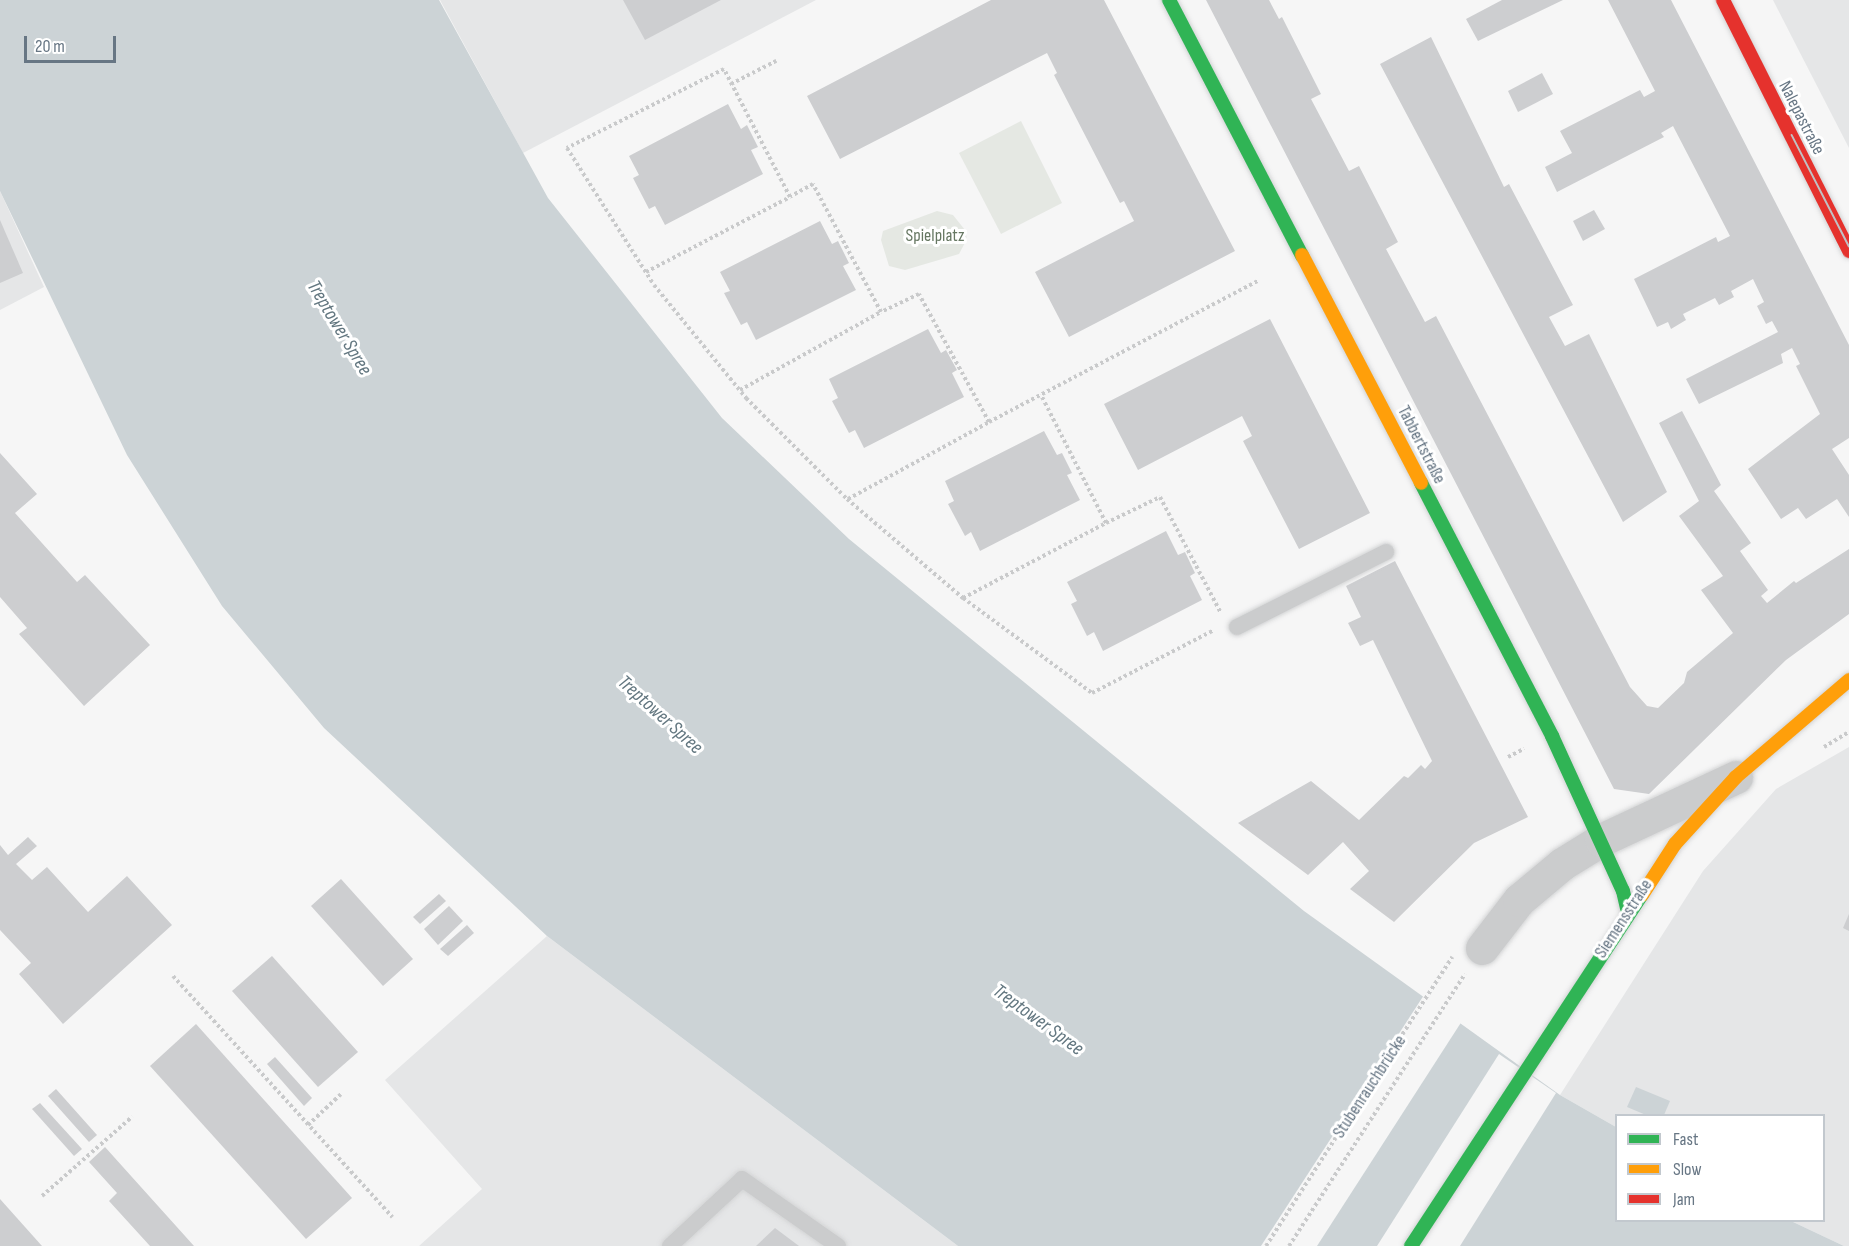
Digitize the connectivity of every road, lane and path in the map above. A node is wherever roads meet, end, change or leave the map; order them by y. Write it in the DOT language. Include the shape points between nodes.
graph roads {
  1 [pos="1169,0"];
  2 [pos="1723,0"];
  3 [pos="776,61"];
  4 [pos="732,84"];
  5 [pos="790,197"];
  6 [pos="1849,251"];
  7 [pos="646,272"];
  8 [pos="1259,280"];
  9 [pos="881,312"];
  10 [pos="740,390"];
  11 [pos="1041,395"];
  12 [pos="989,422"];
  13 [pos="847,499"];
  14 [pos="1106,523"];
  15 [pos="1386,552"];
  16 [pos="963,598"];
  17 [pos="1232,627"];
  18 [pos="1849,680"];
  19 [pos="1736,777"];
  20 [pos="1601,840"];
  21 [pos="1628,913"];
  22 [pos="1470,947"];
  23 [pos="173,976"];
  24 [pos="341,1094"];
  25 [pos="132,1117"];
  26 [pos="308,1125"];
  27 [pos="42,1196"];
  28 [pos="392,1217"];
  29 [pos="670,1246"];
  30 [pos="838,1246"];
  31 [pos="1266,1246"];
  32 [pos="1289,1246"];
  33 [pos="1411,1246"];
  1 -- 20 [label="street, Tabbertstraße" via="1552,736"];
  2 -- 6 [label="street, Nalepastraße"];
  3 -- 4 [label="path"];
  4 -- 5 [label="path"];
  4 -- 7 [label="path" via="724,69 567,148"];
  5 -- 7 [label="path"];
  5 -- 9 [label="path" via="813,184"];
  7 -- 10 [label="path"];
  8 -- 11 [label="path"];
  9 -- 10 [label="path"];
  9 -- 12 [label="path" via="919,294"];
  10 -- 13 [label="path"];
  11 -- 12 [label="path"];
  11 -- 14 [label="path"];
  12 -- 13 [label="path"];
  13 -- 16 [label="path"];
  14 -- 16 [label="path"];
  14 -- 17 [label="path" via="1160,497"];
  15 -- 17 [label="lane"];
  16 -- 17 [label="path" via="1092,693 1221,627"];
  18 -- 19 [label="street, Siemensstraße"];
  19 -- 20 [label="street, Siemensstraße"];
  19 -- 21 [label="street, Siemensstraße" via="1675,844"];
  20 -- 21 [label="street, Tabbertstraße"];
  20 -- 22 [label="street, Siemensstraße" via="1531,890"];
  21 -- 33 [label="street, Siemensstraße"];
  22 -- 31 [label="path"];
  22 -- 32 [label="path, Stubenrauchbrücke"];
  23 -- 26 [label="path"];
  24 -- 26 [label="path"];
  25 -- 27 [label="path"];
  26 -- 28 [label="path"];
  29 -- 30 [label="lane" via="742,1179"];
}
